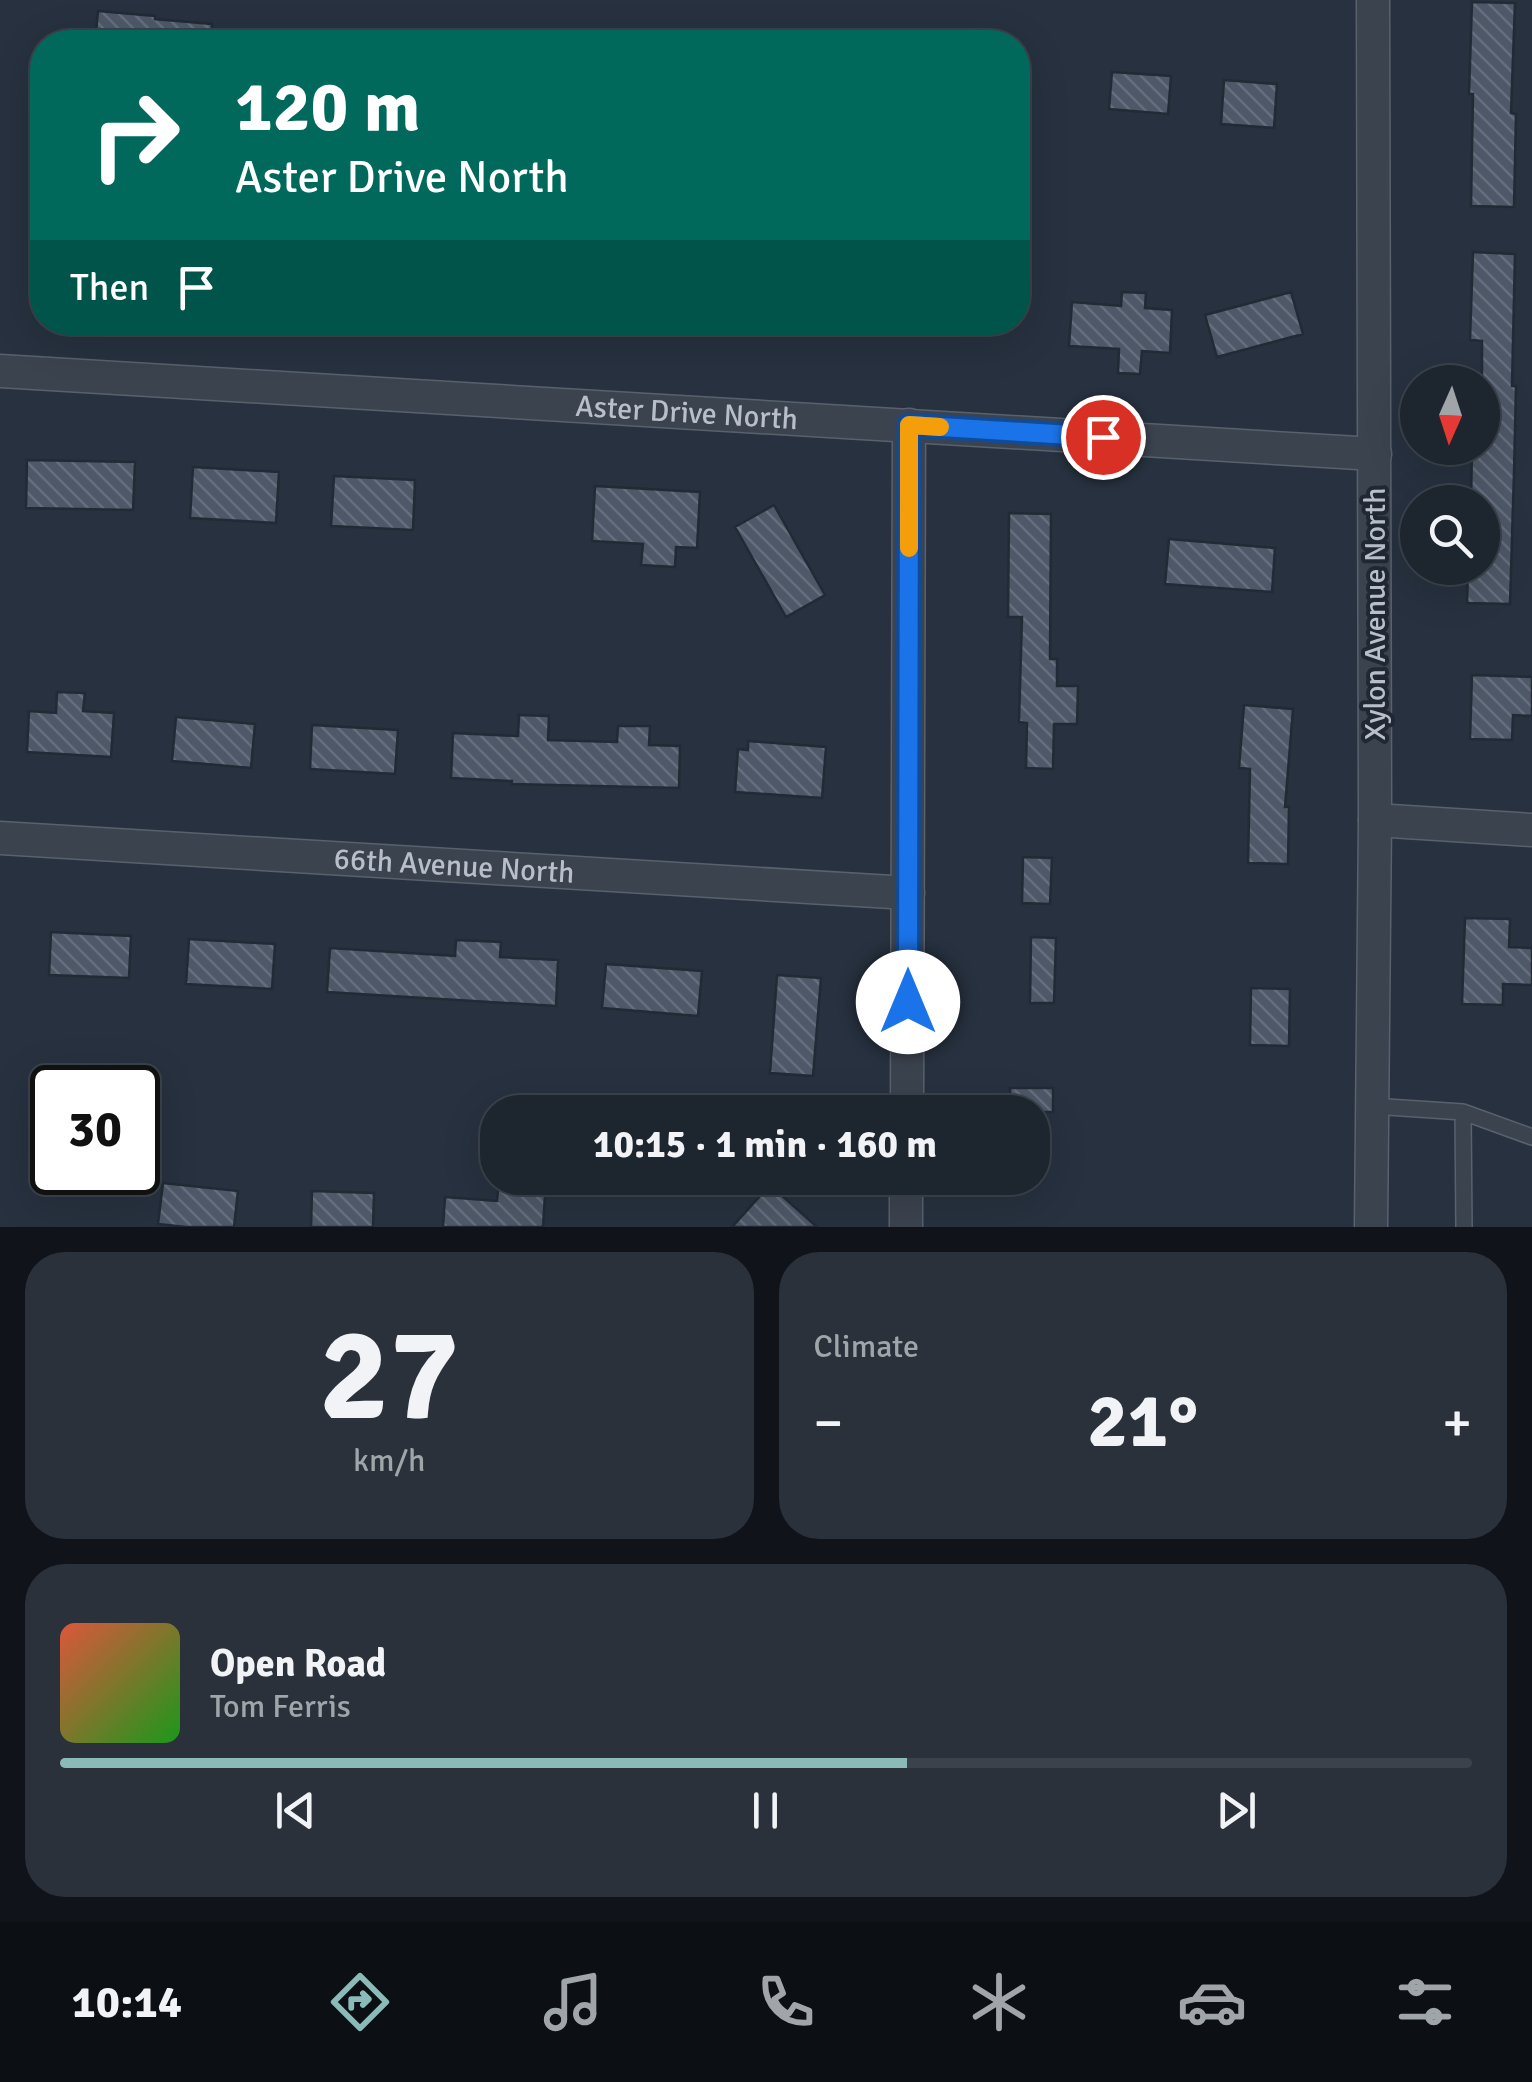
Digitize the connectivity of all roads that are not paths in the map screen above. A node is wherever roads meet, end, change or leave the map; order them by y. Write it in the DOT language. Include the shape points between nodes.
graph roads {
  1 [pos="1374,0"];
  2 [pos="0,370"];
  3 [pos="909,425"];
  4 [pos="1375,454"];
  5 [pos="1374,820"];
  6 [pos="1532,830"];
  7 [pos="0,838"];
  8 [pos="908,892"];
  9 [pos="906,1095"];
  10 [pos="1371,1106"];
  11 [pos="1463,1112"];
  12 [pos="1532,1137"];
  13 [pos="906,1195"];
  14 [pos="906,1227"];
  15 [pos="1370,1227"];
  16 [pos="1464,1227"];
  1 -- 4 [label="street, Xylon Avenue North"];
  2 -- 3 [label="street, Aster Drive North"];
  3 -- 4 [label="street, Aster Drive North"];
  3 -- 8 [label="street"];
  4 -- 5 [label="street, Xylon Avenue North"];
  5 -- 6 [label="street"];
  5 -- 10 [label="street, Xylon Avenue North"];
  7 -- 8 [label="street, 66th Avenue North"];
  8 -- 9 [label="street"];
  10 -- 11 [label="lane"];
  10 -- 15 [label="street, Xylon Avenue North"];
  11 -- 12 [label="lane"];
  11 -- 16 [label="lane"];
  13 -- 14 [label="street"];
}
